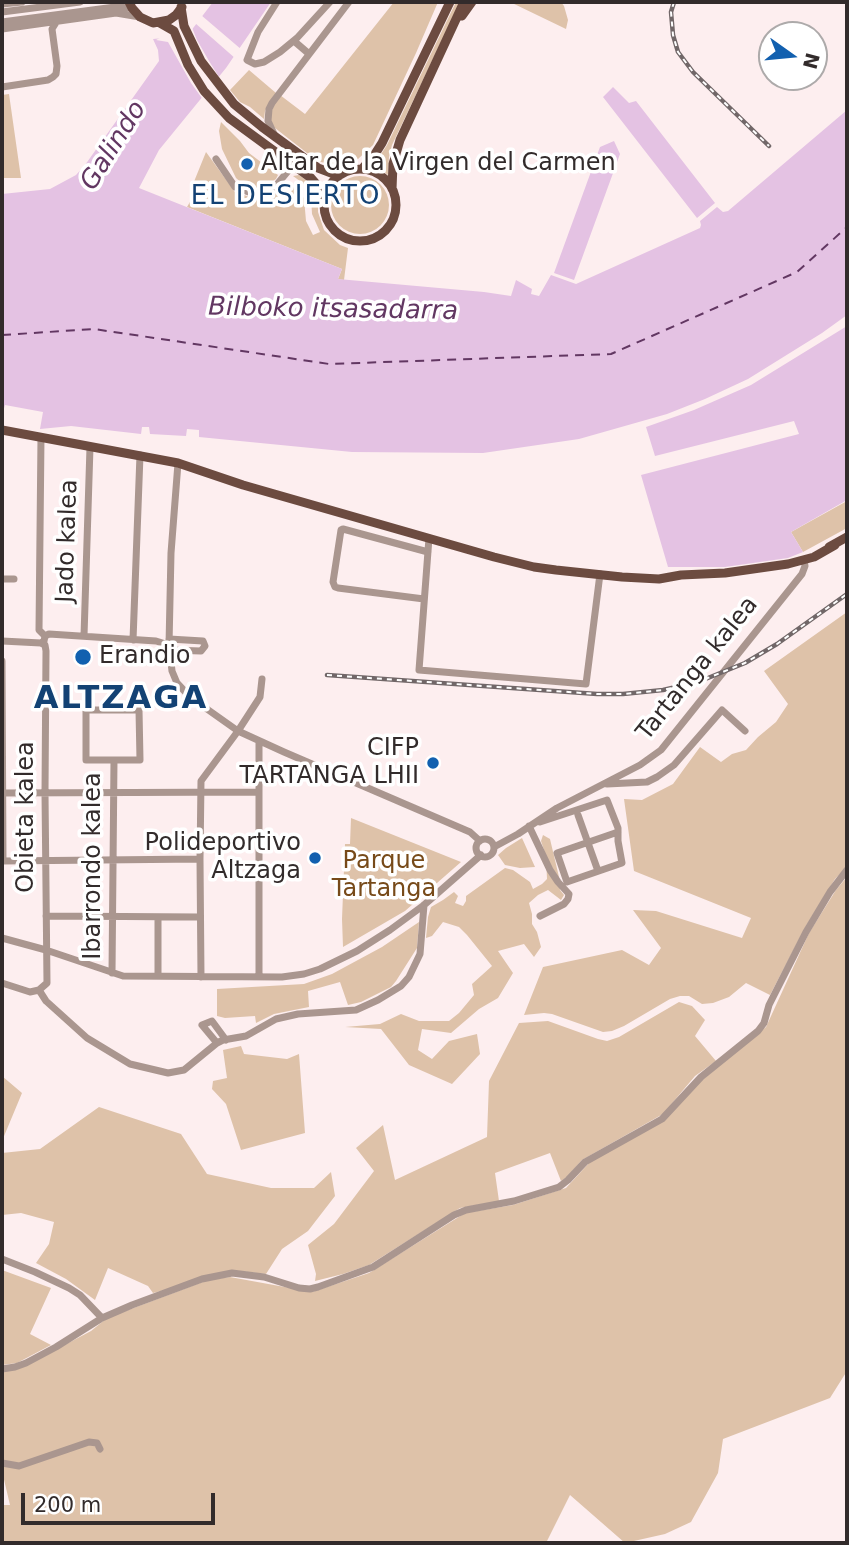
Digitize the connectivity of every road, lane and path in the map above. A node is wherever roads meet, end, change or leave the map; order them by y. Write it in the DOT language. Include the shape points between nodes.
graph roads {
  1 [pos="22,2"];
  2 [pos="80,2"];
  3 [pos="277,2"];
  4 [pos="330,2"];
  5 [pos="349,2"];
  6 [pos="445,2"];
  7 [pos="450,2"];
  8 [pos="464,2"];
  9 [pos="472,2"];
  10 [pos="2,4"];
  11 [pos="130,5"];
  12 [pos="182,5"];
  13 [pos="2,12"];
  14 [pos="140,18"];
  15 [pos="57,21"];
  16 [pos="2,22"];
  17 [pos="160,23"];
  18 [pos="2,29"];
  19 [pos="293,41"];
  20 [pos="429,47"];
  21 [pos="308,53"];
  22 [pos="439,53"];
  23 [pos="2,87"];
  24 [pos="275,136"];
  25 [pos="216,159"];
  26 [pos="293,165"];
  27 [pos="362,169"];
  28 [pos="338,176"];
  29 [pos="392,189"];
  30 [pos="325,194"];
  31 [pos="2,430"];
  32 [pos="41,439"];
  33 [pos="90,447"];
  34 [pos="140,455"];
  35 [pos="178,463"];
  36 [pos="847,537"];
  37 [pos="429,538"];
  38 [pos="835,545"];
  39 [pos="428,552"];
  40 [pos="804,560"];
  41 [pos="775,565"];
  42 [pos="600,574"];
  43 [pos="2,579"];
  44 [pos="14,579"];
  45 [pos="424,599"];
  46 [pos="84,636"];
  47 [pos="43,640"];
  48 [pos="133,640"];
  49 [pos="2,641"];
  50 [pos="169,644"];
  51 [pos="2,661"];
  52 [pos="262,680"];
  53 [pos="238,731"];
  54 [pos="746,731"];
  55 [pos="259,741"];
  56 [pos="114,760"];
  57 [pos="606,783"];
  58 [pos="258,792"];
  59 [pos="3,793"];
  60 [pos="45,793"];
  61 [pos="113,793"];
  62 [pos="201,793"];
  63 [pos="578,815"];
  64 [pos="533,824"];
  65 [pos="618,832"];
  66 [pos="480,841"];
  67 [pos="588,842"];
  68 [pos="494,847"];
  69 [pos="481,855"];
  70 [pos="113,859"];
  71 [pos="200,859"];
  72 [pos="3,860"];
  73 [pos="46,861"];
  74 [pos="847,870"];
  75 [pos="598,871"];
  76 [pos="424,905"];
  77 [pos="46,916"];
  78 [pos="540,916"];
  79 [pos="113,917"];
  80 [pos="158,917"];
  81 [pos="200,917"];
  82 [pos="2,938"];
  83 [pos="46,950"];
  84 [pos="112,973"];
  85 [pos="158,976"];
  86 [pos="259,976"];
  87 [pos="201,977"];
  88 [pos="2,984"];
  89 [pos="39,990"];
  90 [pos="226,1040"];
  91 [pos="217,1044"];
  92 [pos="2,1259"];
  93 [pos="102,1318"];
  94 [pos="2,1369"];
  95 [pos="100,1449"];
  96 [pos="2,1463"];
  1 -- 10 [label="street"];
  2 -- 13 [label="street"];
  3 -- 19 [label="street" via="247,60 264,62"];
  4 -- 19 [label="street"];
  5 -- 21 [label="street"];
  6 -- 20 [label="main road"];
  7 -- 20 [label="main road"];
  8 -- 22 [label="main road"];
  9 -- 22 [label="main road"];
  11 -- 14 [label="main road"];
  11 -- 16 [label="street"];
  12 -- 17 [label="main road" via="176,15"];
  12 -- 24 [label="main road" via="184,26 201,61 234,104"];
  14 -- 15 [label="street" via="116,13"];
  14 -- 17 [label="main road"];
  15 -- 18 [label="street"];
  15 -- 23 [label="street" via="52,29 56,74 48,80"];
  17 -- 26 [label="main road" via="174,31 204,91 229,118"];
  19 -- 21 [label="street"];
  20 -- 27 [label="main road" via="382,143"];
  21 -- 24 [label="street" via="268,115"];
  22 -- 29 [label="main road" via="395,152"];
  24 -- 28 [label="main road" via="318,168"];
  25 -- 26 [label="street" via="235,187 254,194 274,188"];
  26 -- 30 [label="main road"];
  27 -- 28 [label="main road"];
  27 -- 29 [label="main road" via="374,172"];
  28 -- 30 [label="main road"];
  29 -- 30 [label="main road" via="395,212 391,223 374,239 362,242 351,241 331,228 323,206"];
  31 -- 32 [label="main road"];
  32 -- 33 [label="main road"];
  32 -- 47 [label="street, Obieta kalea" via="39,630"];
  33 -- 34 [label="main road"];
  33 -- 46 [label="street, Jado kalea"];
  34 -- 35 [label="main road"];
  34 -- 48 [label="street"];
  35 -- 37 [label="main road"];
  35 -- 50 [label="street"];
  36 -- 38 [label="main road"];
  37 -- 39 [label="street"];
  37 -- 42 [label="main road" via="534,566"];
  38 -- 40 [label="main road"];
  38 -- 41 [label="main road"];
  39 -- 45 [label="street"];
  39 -- 45 [label="street" via="343,529 334,585"];
  40 -- 41 [label="main road"];
  40 -- 57 [label="street, Tartanga kalea" via="802,574 661,750"];
  41 -- 42 [label="main road" via="659,579"];
  42 -- 45 [label="street" via="586,684 419,670"];
  43 -- 44 [label="street"];
  46 -- 47 [label="street" via="49,634"];
  46 -- 48 [label="street"];
  47 -- 49 [label="street"];
  47 -- 60 [label="street, Obieta kalea"];
  48 -- 50 [label="street"];
  50 -- 53 [label="street" via="174,678 183,691"];
  51 -- 59 [label="street"];
  52 -- 53 [label="street" via="260,697"];
  53 -- 55 [label="street"];
  53 -- 62 [label="street" via="201,781"];
  54 -- 57 [label="street" via="722,710 674,765 657,777 647,782"];
  55 -- 58 [label="street"];
  55 -- 66 [label="street" via="470,832"];
  56 -- 56 [label="street" via="140,760 139,710 86,710 86,760"];
  56 -- 61 [label="street, Ibarrondo kalea"];
  57 -- 64 [label="street, Tartanga kalea"];
  58 -- 62 [label="street"];
  58 -- 86 [label="street"];
  59 -- 60 [label="street"];
  59 -- 72 [label="street"];
  60 -- 61 [label="street"];
  60 -- 73 [label="street, Obieta kalea"];
  61 -- 62 [label="street"];
  61 -- 70 [label="street, Ibarrondo kalea"];
  62 -- 71 [label="street"];
  63 -- 67 [label="street"];
  64 -- 65 [label="street" via="607,800"];
  64 -- 68 [label="street, Tartanga kalea"];
  64 -- 78 [label="street" via="550,870 569,894 564,904"];
  65 -- 67 [label="street"];
  65 -- 75 [label="street" via="622,863"];
  66 -- 68 [label="street" via="489,840"];
  66 -- 69 [label="street"];
  67 -- 75 [label="street"];
  67 -- 75 [label="street" via="557,853 567,883"];
  68 -- 69 [label="street" via="489,856"];
  69 -- 76 [label="street"];
  70 -- 71 [label="street"];
  70 -- 73 [label="street"];
  70 -- 79 [label="street, Ibarrondo kalea"];
  71 -- 81 [label="street"];
  72 -- 73 [label="street"];
  73 -- 77 [label="street, Obieta kalea"];
  74 -- 93 [label="street" via="806,932 758,1031 701,1077 662,1119 585,1161 559,1187 454,1214 373,1267 318,1287 299,1288 232,1273 202,1279"];
  76 -- 86 [label="street" via="357,951 320,968 304,974"];
  76 -- 90 [label="street" via="420,954 401,986 356,1010 276,1019 246,1036"];
  77 -- 79 [label="street"];
  77 -- 83 [label="street, Obieta kalea"];
  79 -- 80 [label="street"];
  79 -- 84 [label="street, Ibarrondo kalea"];
  80 -- 81 [label="street"];
  80 -- 85 [label="street"];
  81 -- 87 [label="street"];
  82 -- 83 [label="street"];
  83 -- 84 [label="street"];
  83 -- 89 [label="street, Obieta kalea" via="47,983"];
  84 -- 85 [label="street"];
  85 -- 87 [label="street"];
  86 -- 87 [label="street"];
  88 -- 89 [label="street"];
  89 -- 91 [label="street" via="87,1038 130,1063 168,1073 184,1070"];
  90 -- 91 [label="street"];
  90 -- 91 [label="street" via="212,1021 202,1025"];
  92 -- 93 [label="street" via="69,1288"];
  93 -- 94 [label="street" via="26,1363"];
  95 -- 96 [label="street" via="89,1442 19,1466"];
}
